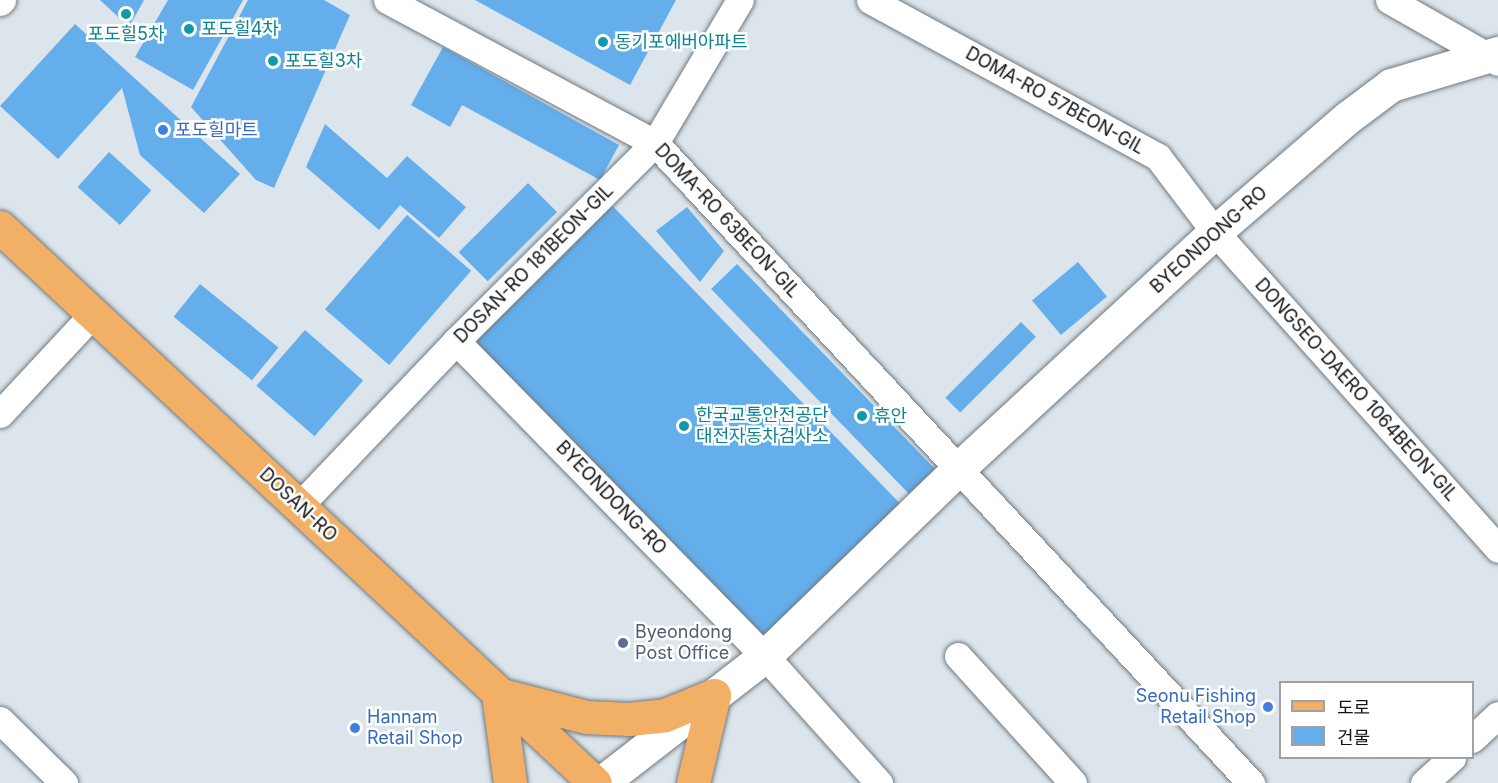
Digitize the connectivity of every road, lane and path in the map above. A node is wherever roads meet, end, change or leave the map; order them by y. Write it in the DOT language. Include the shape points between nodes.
graph roads {
  1 [pos="387,0"];
  2 [pos="740,0"];
  3 [pos="870,0"];
  4 [pos="1389,0"];
  5 [pos="1495,56"];
  6 [pos="655,142"];
  7 [pos="0,227"];
  8 [pos="1215,232"];
  9 [pos="94,313"];
  10 [pos="456,341"];
  11 [pos="0,414"];
  12 [pos="958,469"];
  13 [pos="299,506"];
  14 [pos="1498,549"];
  15 [pos="765,656"];
  16 [pos="958,656"];
  17 [pos="498,694"];
  18 [pos="714,695"];
  19 [pos="1498,715"];
  20 [pos="0,720"];
  21 [pos="1474,738"];
  22 [pos="1451,759"];
  23 [pos="64,783"];
  24 [pos="510,783"];
  25 [pos="595,783"];
  26 [pos="601,783"];
  27 [pos="693,783"];
  28 [pos="879,783"];
  29 [pos="1073,783"];
  30 [pos="1251,783"];
  31 [pos="1424,783"];
  1 -- 6 [label="street, DOMA-RO 63BEON-GIL"];
  2 -- 6 [label="street, DOSAN-RO 181BEON-GIL"];
  3 -- 8 [label="street, DOMA-RO 57BEON-GIL" via="1158,157"];
  4 -- 5 [label="street, BYEONDONG-RO"];
  5 -- 8 [label="street, BYEONDONG-RO" via="1391,85"];
  6 -- 10 [label="street, DOSAN-RO 181BEON-GIL"];
  6 -- 12 [label="street, DOMA-RO 63BEON-GIL"];
  7 -- 9 [label="main road, DOSAN-RO"];
  8 -- 12 [label="street, BYEONDONG-RO"];
  8 -- 14 [label="street, DONGSEO-DAERO 1064BEON-GIL"];
  9 -- 11 [label="street"];
  9 -- 13 [label="main road, DOSAN-RO"];
  10 -- 13 [label="street, DOSAN-RO 181BEON-GIL"];
  10 -- 15 [label="street, BYEONDONG-RO"];
  12 -- 15 [label="street, BYEONDONG-RO"];
  12 -- 30 [label="street"];
  13 -- 17 [label="main road, DOSAN-RO"];
  15 -- 18 [label="street, BYEONDONG-RO"];
  15 -- 28 [label="street"];
  16 -- 29 [label="street"];
  17 -- 18 [label="main road" via="586,717 629,719 665,715"];
  17 -- 24 [label="main road"];
  17 -- 25 [label="main road, DOSAN-RO"];
  18 -- 26 [label="street, BYEONDONG-RO"];
  18 -- 27 [label="main road"];
  19 -- 21 [label="street"];
  20 -- 23 [label="street"];
  22 -- 31 [label="street"];
}
